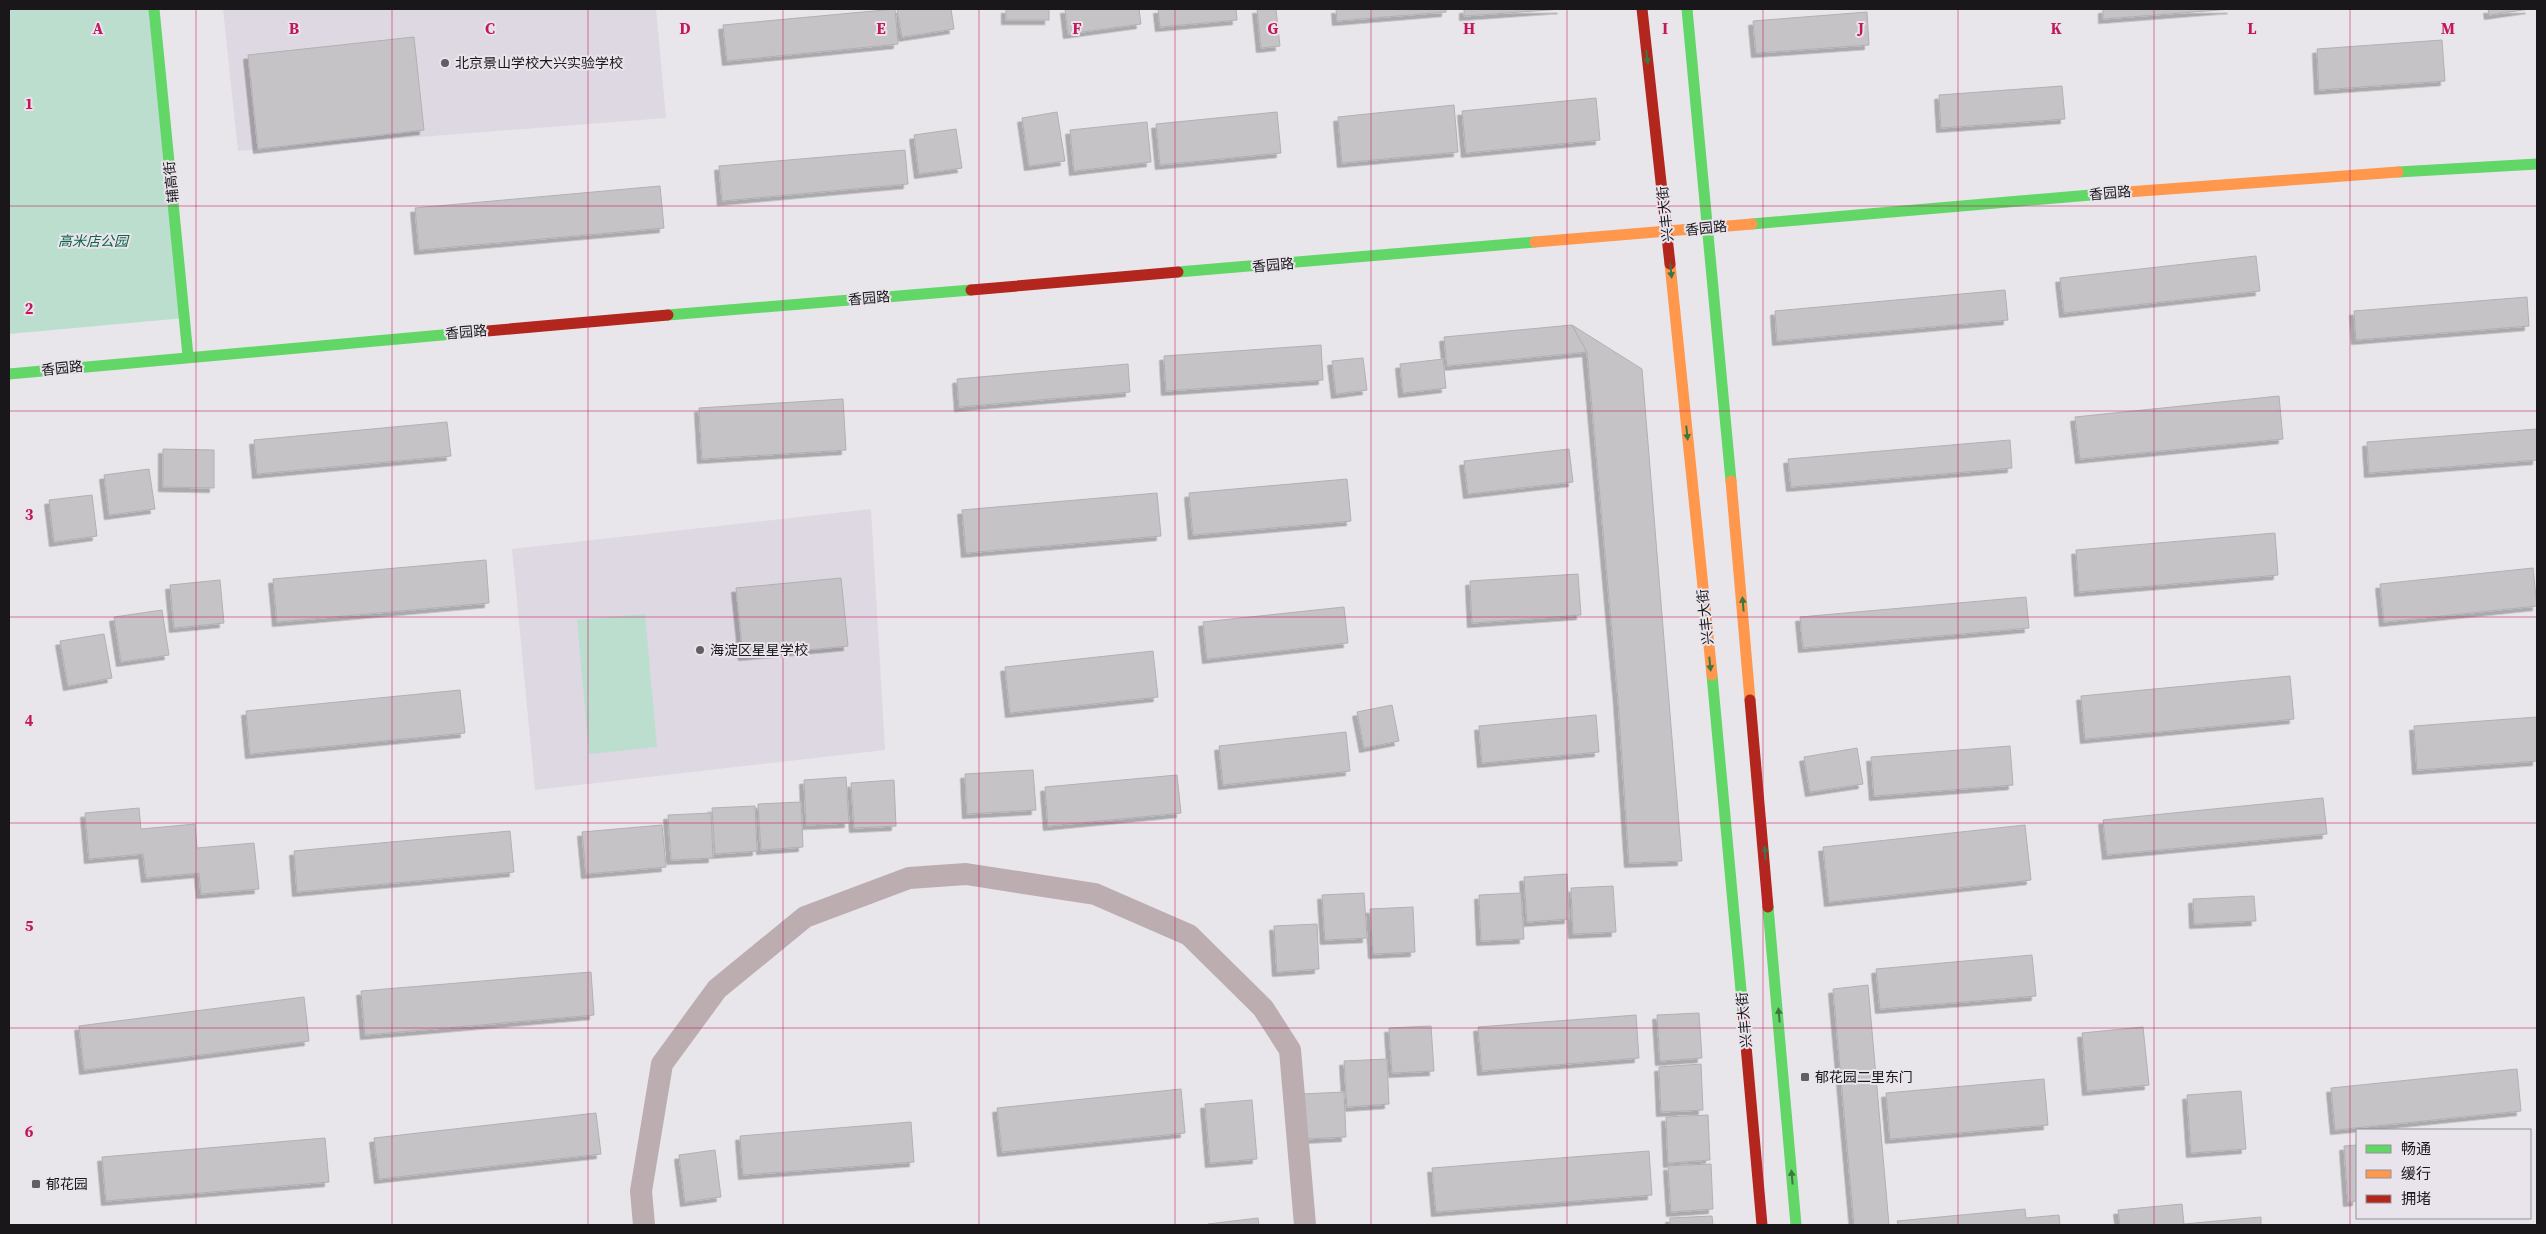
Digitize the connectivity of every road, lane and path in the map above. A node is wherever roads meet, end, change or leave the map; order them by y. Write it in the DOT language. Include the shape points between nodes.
graph roads {
  1 [pos="154,9"];
  2 [pos="1642,9"];
  3 [pos="1687,9"];
  4 [pos="2537,164"];
  5 [pos="1710,228"];
  6 [pos="1667,232"];
  7 [pos="188,356"];
  8 [pos="9,374"];
  9 [pos="644,1225"];
  10 [pos="1305,1225"];
  11 [pos="1762,1225"];
  12 [pos="1796,1225"];
  1 -- 7 [label="street, 辅高街"];
  2 -- 6 [label="street, 兴丰大街, one-way"];
  3 -- 5 [label="street"];
  4 -- 5 [label="street, 香园路" via="2284,179"];
  5 -- 6 [label="street, 香园路"];
  12 -- 5 [label="street, one-way"];
  6 -- 7 [label="street, 香园路"];
  6 -- 11 [label="street, 兴丰大街, one-way"];
  7 -- 8 [label="street, 香园路"];
  9 -- 10 [label="street" via="641,1191 662,1064 717,989 805,917 909,878 966,874 1095,894 1189,935 1264,1008 1290,1050"];
}
